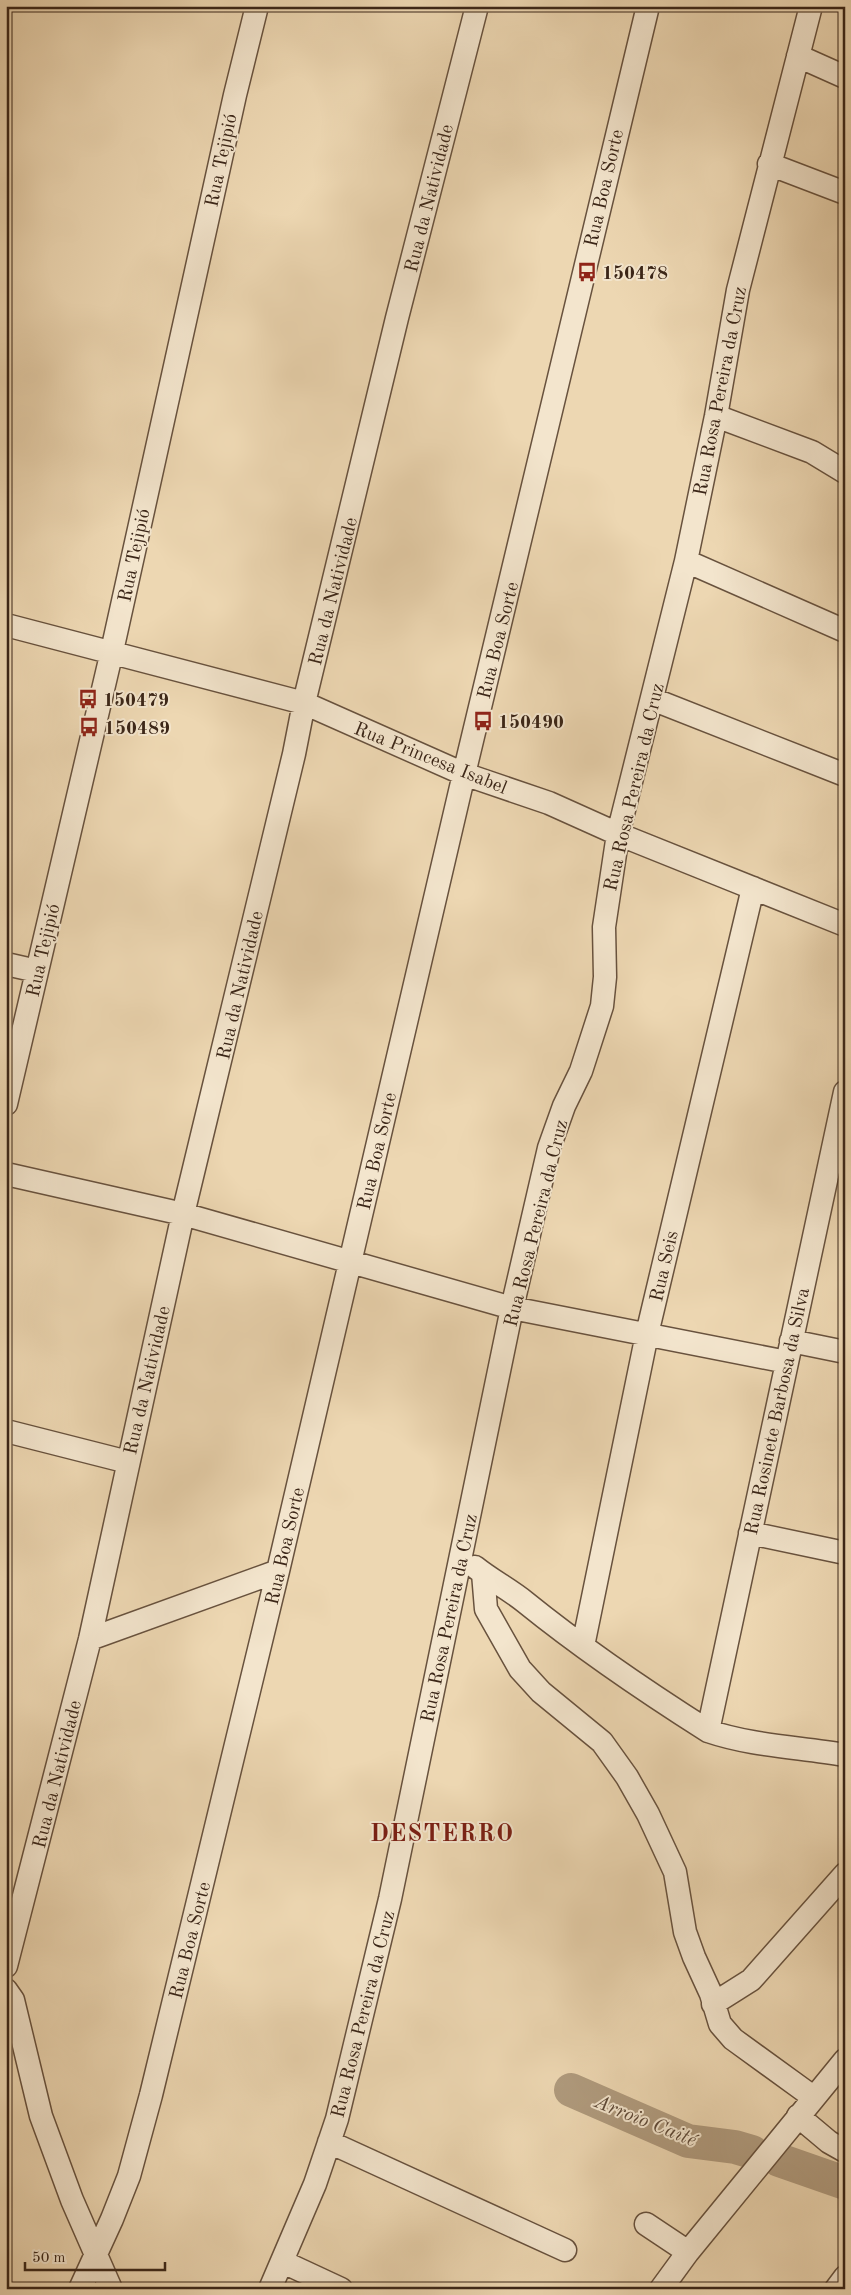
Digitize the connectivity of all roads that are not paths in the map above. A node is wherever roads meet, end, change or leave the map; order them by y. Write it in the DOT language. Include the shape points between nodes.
graph roads {
  1 [pos="257,6"];
  2 [pos="477,6"];
  3 [pos="648,6"];
  4 [pos="811,6"];
  5 [pos="798,56"];
  6 [pos="845,78"];
  7 [pos="769,164"];
  8 [pos="845,193"];
  9 [pos="716,416"];
  10 [pos="845,472"];
  11 [pos="686,561"];
  12 [pos="6,625"];
  13 [pos="845,631"];
  14 [pos="112,651"];
  15 [pos="652,699"];
  16 [pos="304,703"];
  17 [pos="464,774"];
  18 [pos="845,775"];
  19 [pos="618,834"];
  20 [pos="753,888"];
  21 [pos="845,925"];
  22 [pos="6,964"];
  23 [pos="37,971"];
  24 [pos="845,1092"];
  25 [pos="6,1104"];
  26 [pos="839,1147"];
  27 [pos="6,1174"];
  28 [pos="183,1214"];
  29 [pos="350,1262"];
  30 [pos="512,1308"];
  31 [pos="647,1334"];
  32 [pos="789,1352"];
  33 [pos="845,1352"];
  34 [pos="6,1431"];
  35 [pos="128,1462"];
  36 [pos="750,1533"];
  37 [pos="845,1553"];
  38 [pos="461,1555"];
  39 [pos="278,1572"];
  40 [pos="482,1573"];
  41 [pos="90,1639"];
  42 [pos="583,1646"];
  43 [pos="708,1731"];
  44 [pos="845,1755"];
  45 [pos="845,1874"];
  46 [pos="7,1957"];
  47 [pos="6,1990"];
  48 [pos="714,2004"];
  49 [pos="845,2060"];
  50 [pos="813,2097"];
  51 [pos="798,2116"];
  52 [pos="329,2142"];
  53 [pos="845,2151"];
  54 [pos="646,2224"];
  55 [pos="565,2250"];
  56 [pos="688,2252"];
  57 [pos="96,2254"];
  58 [pos="283,2262"];
  59 [pos="845,2277"];
  60 [pos="80,2289"];
  61 [pos="112,2289"];
  62 [pos="270,2289"];
  63 [pos="341,2289"];
  64 [pos="661,2289"];
  65 [pos="836,2289"];
  1 -- 14 [label="street, Rua Tejipió" via="234,95"];
  2 -- 16 [label="street, Rua da Natividade"];
  3 -- 17 [label="street, Rua Boa Sorte"];
  4 -- 5 [label="street, Rua Rosa Pereira da Cruz"];
  5 -- 6 [label="street"];
  5 -- 7 [label="street, Rua Rosa Pereira da Cruz"];
  7 -- 8 [label="street"];
  7 -- 9 [label="street, Rua Rosa Pereira da Cruz" via="738,290"];
  9 -- 10 [label="street" via="812,452"];
  9 -- 11 [label="street, Rua Rosa Pereira da Cruz"];
  11 -- 13 [label="street"];
  11 -- 15 [label="street, Rua Rosa Pereira da Cruz"];
  12 -- 14 [label="street, Rua Princesa Isabel"];
  14 -- 16 [label="street, Rua Princesa Isabel"];
  14 -- 23 [label="street, Rua Tejipió"];
  15 -- 18 [label="street"];
  15 -- 19 [label="street, Rua Rosa Pereira da Cruz"];
  16 -- 17 [label="street, Rua Princesa Isabel"];
  16 -- 28 [label="street, Rua da Natividade"];
  17 -- 19 [label="street, Rua Princesa Isabel" via="549,803"];
  17 -- 29 [label="street, Rua Boa Sorte"];
  19 -- 20 [label="street, Rua Princesa Isabel"];
  19 -- 30 [label="street, Rua Rosa Pereira da Cruz" via="604,927 602,1006 581,1071 549,1148"];
  20 -- 21 [label="street, Rua Princesa Isabel"];
  20 -- 31 [label="street, Rua Seis"];
  22 -- 23 [label="street"];
  23 -- 25 [label="street, Rua Tejipió"];
  24 -- 26 [label="street, Rua Rosinete Barbosa da Silva"];
  26 -- 32 [label="street, Rua Rosinete Barbosa da Silva"];
  27 -- 28 [label="street"];
  28 -- 29 [label="street"];
  28 -- 35 [label="street, Rua da Natividade"];
  29 -- 30 [label="street"];
  29 -- 39 [label="street, Rua Boa Sorte"];
  30 -- 31 [label="street"];
  30 -- 38 [label="street, Rua Rosa Pereira da Cruz"];
  31 -- 32 [label="street"];
  31 -- 42 [label="street, Rua Seis"];
  32 -- 33 [label="street"];
  32 -- 36 [label="street, Rua Rosinete Barbosa da Silva"];
  34 -- 35 [label="street"];
  35 -- 41 [label="street, Rua da Natividade"];
  36 -- 37 [label="street"];
  36 -- 43 [label="street, Rua Rosinete Barbosa da Silva"];
  38 -- 40 [label="street"];
  38 -- 52 [label="street, Rua Rosa Pereira da Cruz" via="390,1898"];
  39 -- 41 [label="street"];
  39 -- 57 [label="street, Rua Boa Sorte" via="151,2095 129,2176"];
  40 -- 42 [label="street"];
  40 -- 48 [label="street" via="486,1609 520,1669 541,1692 602,1742 648,1814 675,1872 685,1932"];
  41 -- 46 [label="street, Rua da Natividade"];
  42 -- 43 [label="street"];
  43 -- 44 [label="street" via="730,1738"];
  45 -- 48 [label="street" via="751,1980"];
  47 -- 57 [label="street" via="13,2000 41,2116"];
  48 -- 50 [label="street" via="720,2024 732,2039"];
  49 -- 50 [label="street"];
  50 -- 51 [label="street"];
  51 -- 53 [label="street"];
  51 -- 56 [label="street"];
  52 -- 55 [label="street"];
  52 -- 58 [label="street, Rua Rosa Pereira da Cruz"];
  54 -- 56 [label="street"];
  56 -- 64 [label="street"];
  57 -- 60 [label="street, Rua Boa Sorte"];
  57 -- 61 [label="street"];
  58 -- 62 [label="street, Rua Rosa Pereira da Cruz"];
  58 -- 63 [label="street"];
  59 -- 65 [label="street"];
}
